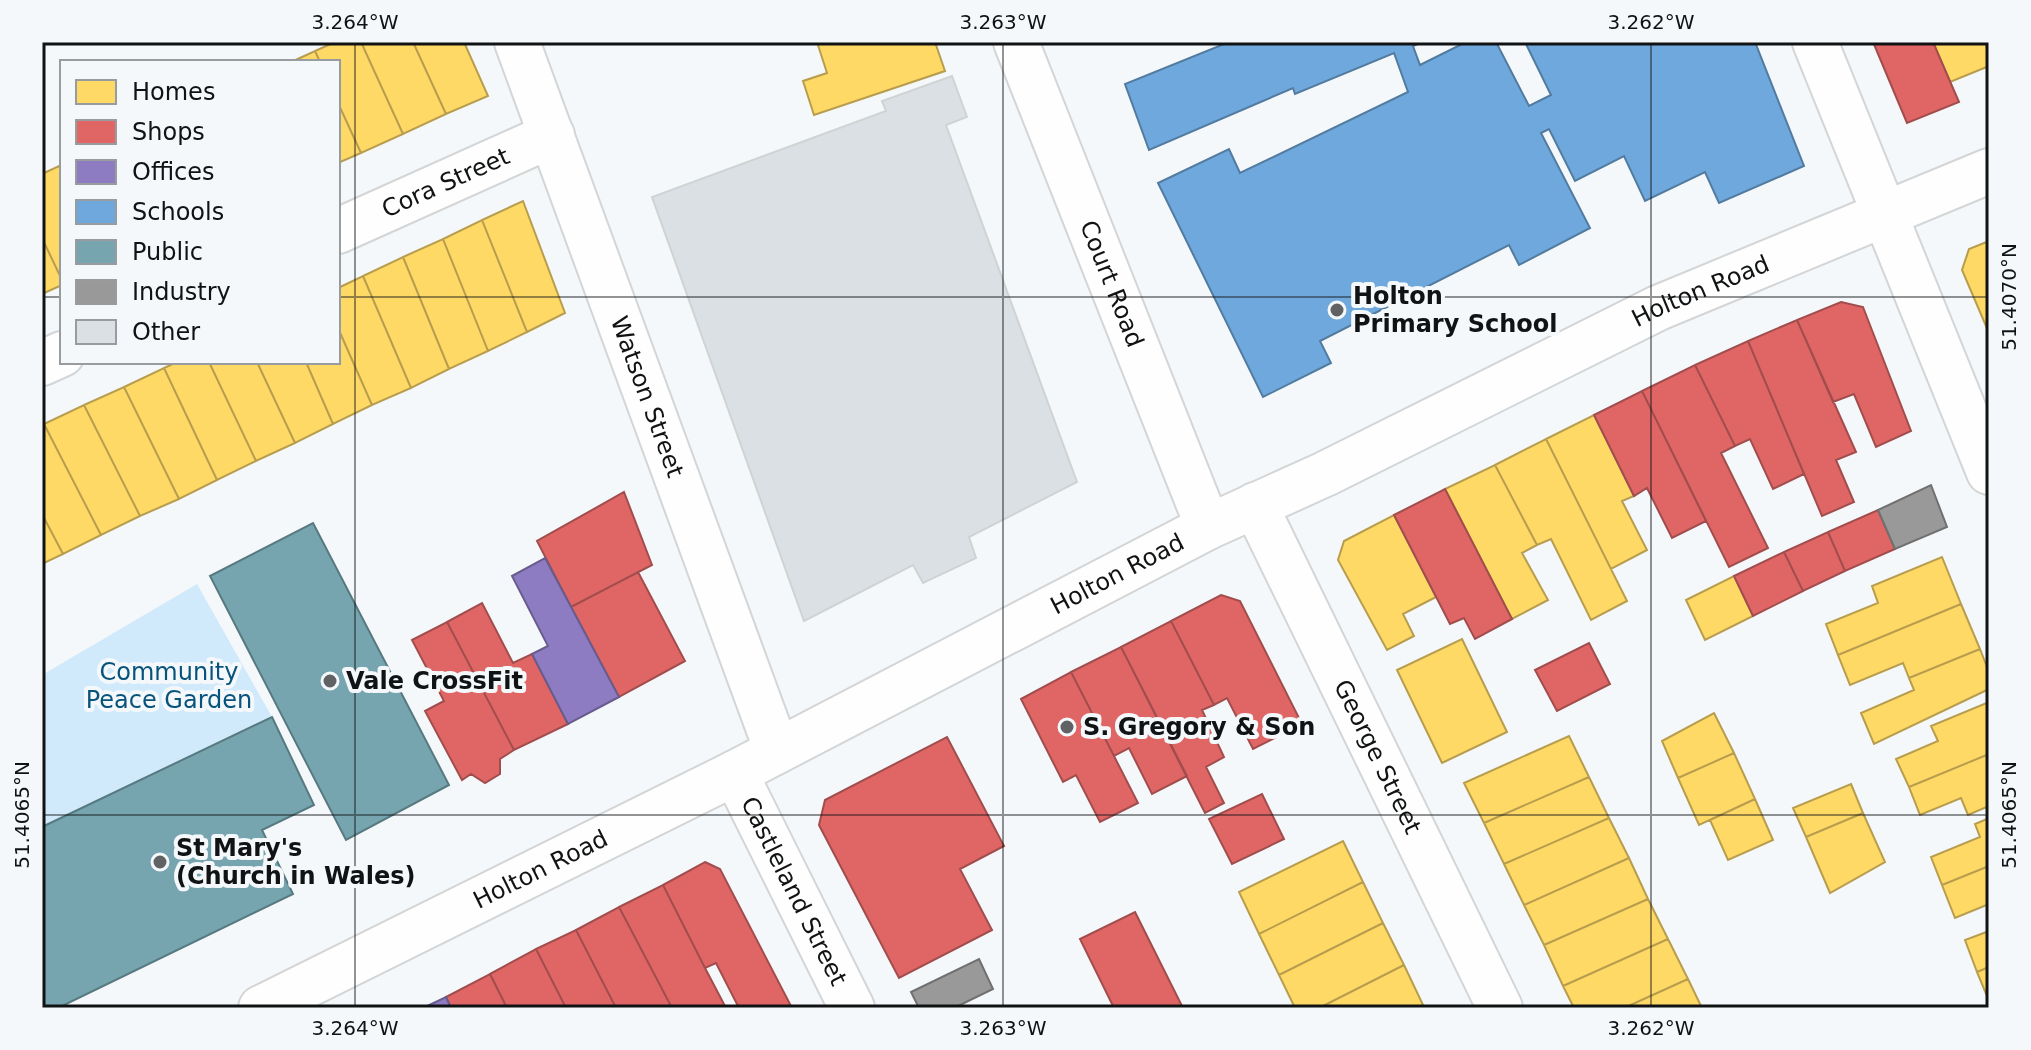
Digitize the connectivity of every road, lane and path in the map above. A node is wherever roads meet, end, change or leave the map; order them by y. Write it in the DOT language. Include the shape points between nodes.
graph roads {
  1 [pos="517,42"];
  2 [pos="1016,42"];
  3 [pos="1815,42"];
  4 [pos="552,135"];
  5 [pos="1989,171"];
  6 [pos="1885,214"];
  7 [pos="340,230"];
  8 [pos="1989,472"];
  9 [pos="1255,505"];
  10 [pos="1208,527"];
  11 [pos="777,751"];
  12 [pos="735,773"];
  13 [pos="261,1008"];
  14 [pos="852,1008"];
  15 [pos="1500,1008"];
  1 -- 4 [label="street, Watson Street"];
  2 -- 10 [label="street, Court Road"];
  3 -- 6 [label="street"];
  4 -- 7 [label="street, Cora Street"];
  4 -- 11 [label="street, Watson Street"];
  5 -- 6 [label="street, Holton Road"];
  6 -- 8 [label="street"];
  6 -- 9 [label="street, Holton Road" via="1658,308"];
  9 -- 10 [label="street, Holton Road"];
  9 -- 15 [label="street, George Street"];
  10 -- 11 [label="street, Holton Road"];
  11 -- 12 [label="street, Holton Road"];
  12 -- 13 [label="street, Holton Road"];
  12 -- 14 [label="street, Castleland Street"];
}
